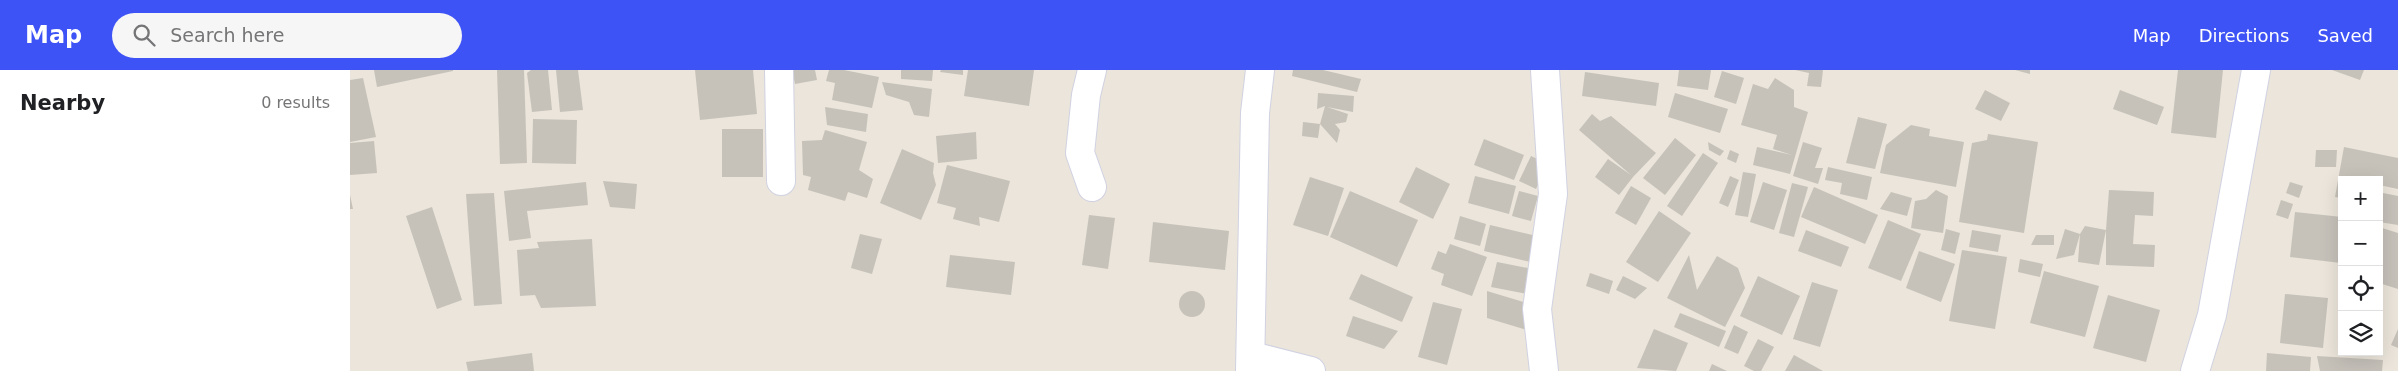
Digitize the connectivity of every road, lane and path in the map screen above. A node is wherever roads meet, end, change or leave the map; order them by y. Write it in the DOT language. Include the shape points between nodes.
graph roads {
  1 [pos="779,70"];
  2 [pos="1092,70"];
  3 [pos="1260,70"];
  4 [pos="1545,70"];
  5 [pos="2256,70"];
  6 [pos="781,181"];
  7 [pos="1092,187"];
  8 [pos="1251,364"];
  9 [pos="1311,371"];
  10 [pos="1544,371"];
  11 [pos="2195,371"];
  1 -- 6 [label="street"];
  2 -- 7 [label="street" via="1080,152"];
  3 -- 8 [label="street" via="1255,113"];
  4 -- 10 [label="street" via="1553,194 1537,310"];
  5 -- 11 [label="street" via="2212,315"];
  8 -- 9 [label="street"];
}
